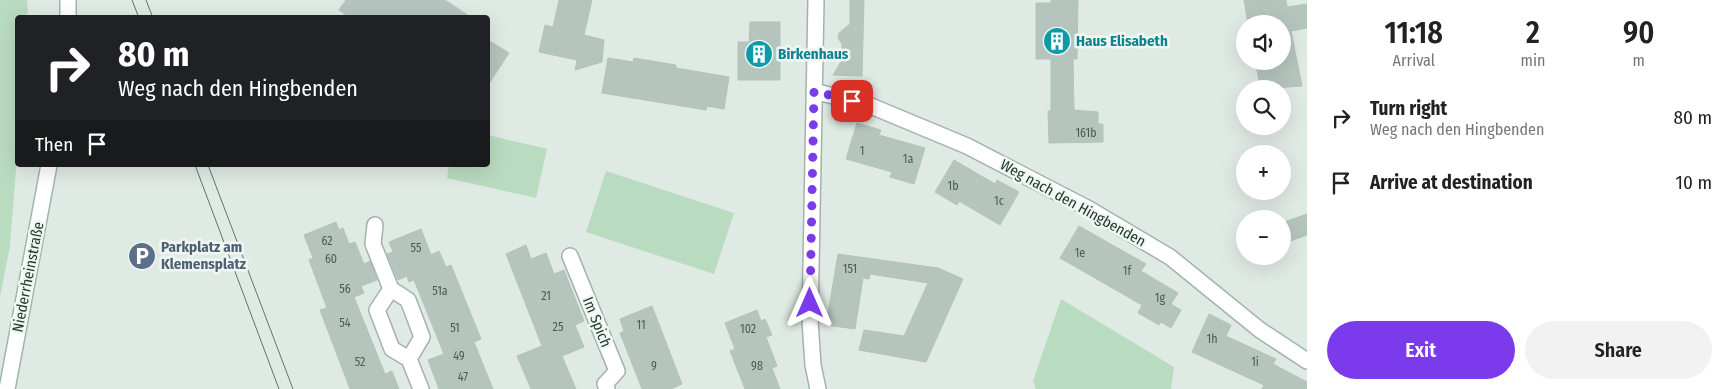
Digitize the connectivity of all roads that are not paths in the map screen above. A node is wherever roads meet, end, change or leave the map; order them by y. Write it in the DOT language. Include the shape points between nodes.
graph roads {
  1 [pos="68,0"];
  2 [pos="816,0"];
  3 [pos="68,15"];
  4 [pos="814,91"];
  5 [pos="50,167"];
  6 [pos="375,225"];
  7 [pos="570,256"];
  8 [pos="391,289"];
  9 [pos="409,359"];
  10 [pos="1307,361"];
  11 [pos="601,387"];
  12 [pos="7,389"];
  13 [pos="421,389"];
  14 [pos="818,389"];
  1 -- 3 [label="street"];
  2 -- 4 [label="street"];
  4 -- 10 [label="street, Weg nach den Hingbenden" via="871,106 967,146 1089,209 1170,257 1260,330"];
  4 -- 14 [label="street" via="810,320"];
  5 -- 12 [label="street, Niederrheinstraße"];
  6 -- 8 [label="street" via="373,244"];
  7 -- 11 [label="street, Im Spich" via="617,371"];
  8 -- 9 [label="street" via="408,300 422,337"];
  8 -- 9 [label="street" via="377,310 392,349"];
  9 -- 13 [label="street"];
}
